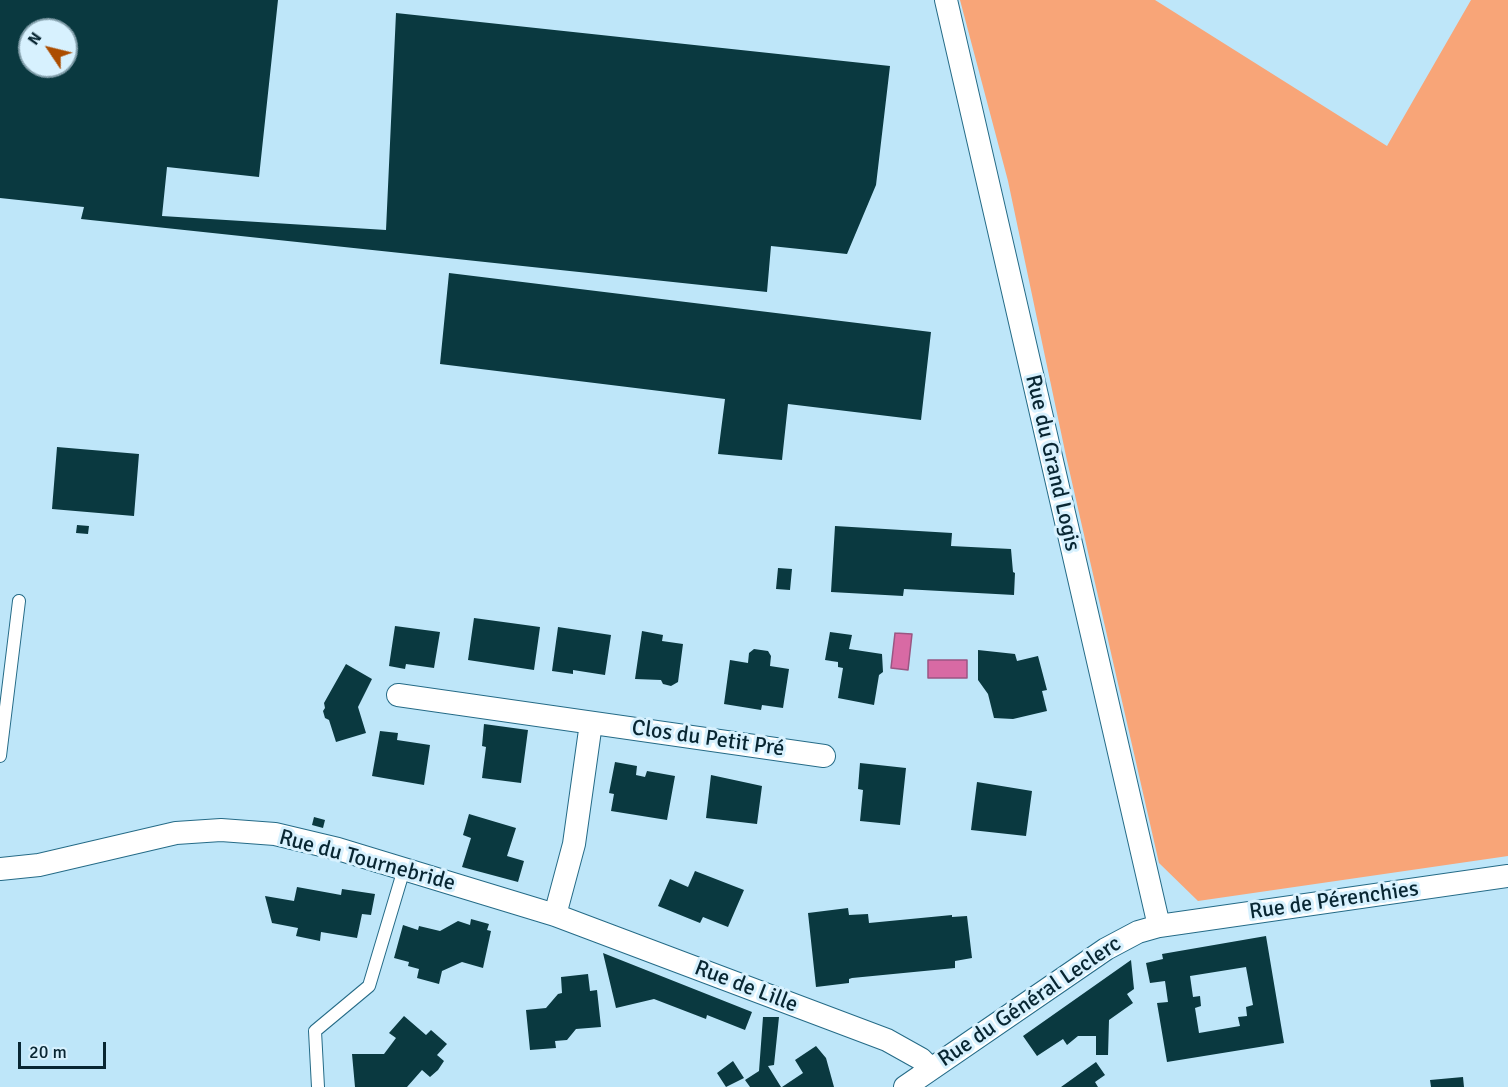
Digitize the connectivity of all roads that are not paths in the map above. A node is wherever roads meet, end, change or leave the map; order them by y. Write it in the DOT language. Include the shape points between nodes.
graph roads {
  1 [pos="946,0"];
  2 [pos="19,601"];
  3 [pos="398,695"];
  4 [pos="591,723"];
  5 [pos="0,756"];
  6 [pos="824,756"];
  7 [pos="0,869"];
  8 [pos="404,869"];
  9 [pos="1508,876"];
  10 [pos="555,915"];
  11 [pos="1159,926"];
  12 [pos="931,1069"];
  13 [pos="318,1087"];
  14 [pos="905,1087"];
  1 -- 11 [label="street, Rue du Grand Logis"];
  2 -- 5 [label="lane"];
  3 -- 4 [label="street, Clos du Petit Pré"];
  4 -- 6 [label="street, Clos du Petit Pré"];
  4 -- 10 [label="street" via="574,844"];
  7 -- 8 [label="street, Rue du Tournebride" via="39,865 144,839 221,831 275,834"];
  8 -- 10 [label="street, Rue du Tournebride"];
  8 -- 13 [label="lane" via="369,986 315,1031"];
  9 -- 11 [label="street, Rue de Pérenchies"];
  10 -- 12 [label="street, Rue de Lille" via="887,1040"];
  11 -- 12 [label="street, Rue du Général Leclerc" via="1106,949"];
  12 -- 14 [label="street, Rue du Général Leclerc"];
}
